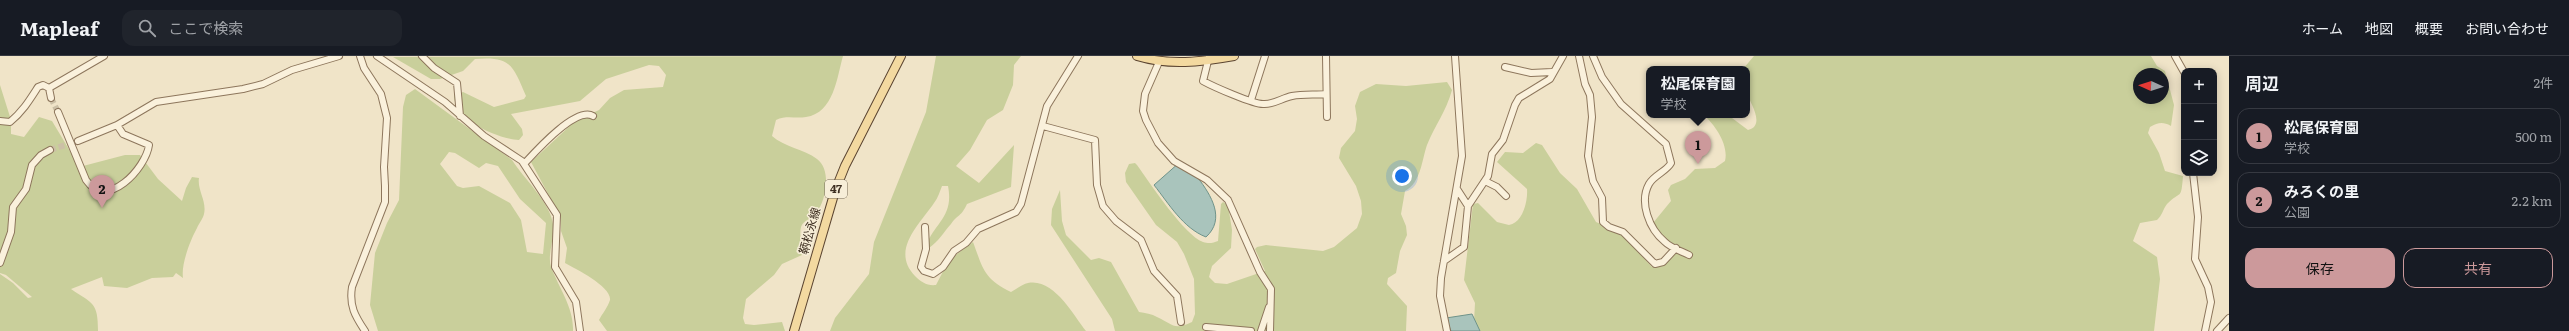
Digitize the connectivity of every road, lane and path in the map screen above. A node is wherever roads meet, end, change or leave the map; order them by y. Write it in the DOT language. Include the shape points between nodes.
graph roads {
  1 [pos="104,56"];
  2 [pos="339,56"];
  3 [pos="360,56"];
  4 [pos="377,56"];
  5 [pos="422,56"];
  6 [pos="901,56"];
  7 [pos="1078,56"];
  8 [pos="1137,56"];
  9 [pos="1234,56"];
  10 [pos="1265,56"];
  11 [pos="1326,56"];
  12 [pos="1455,56"];
  13 [pos="1563,56"];
  14 [pos="1579,56"];
  15 [pos="1593,56"];
  16 [pos="2175,56"];
  17 [pos="1210,58"];
  18 [pos="1159,62"];
  19 [pos="1506,67"];
  20 [pos="2182,68"];
  21 [pos="1552,72"];
  22 [pos="49,88"];
  23 [pos="1326,94"];
  24 [pos="51,98"];
  25 [pos="1251,100"];
  26 [pos="58,112"];
  27 [pos="460,116"];
  28 [pos="593,116"];
  29 [pos="1327,117"];
  30 [pos="0,120"];
  31 [pos="117,125"];
  32 [pos="1042,126"];
  33 [pos="78,141"];
  34 [pos="50,150"];
  35 [pos="524,164"];
  36 [pos="2193,176"];
  37 [pos="1485,181"];
  38 [pos="1457,189"];
  39 [pos="1506,196"];
  40 [pos="1468,206"];
  41 [pos="925,227"];
  42 [pos="1676,248"];
  43 [pos="1689,255"];
  44 [pos="1444,261"];
  45 [pos="0,263"];
  46 [pos="1271,300"];
  47 [pos="2229,318"];
  48 [pos="1181,322"];
  49 [pos="1206,327"];
  50 [pos="365,331"];
  51 [pos="580,331"];
  52 [pos="794,331"];
  53 [pos="1251,331"];
  54 [pos="1261,331"];
  55 [pos="1270,331"];
  56 [pos="1447,331"];
  57 [pos="2205,331"];
  58 [pos="2217,331"];
  1 -- 22 [label="street"];
  2 -- 31 [label="street" via="292,70 263,84 156,102"];
  3 -- 50 [label="street" via="364,68 381,94 387,118 385,202 352,287 350,300 353,311"];
  4 -- 27 [label="street" via="445,102"];
  5 -- 27 [label="street" via="457,84"];
  6 -- 52 [label="main road, 鞆松永線 / 47" via="844,166"];
  7 -- 32 [label="street" via="1047,106"];
  8 -- 18 [label="main road"];
  9 -- 17 [label="main road"];
  10 -- 25 [label="street"];
  11 -- 23 [label="street"];
  12 -- 38 [label="street" via="1463,144"];
  13 -- 21 [label="street"];
  14 -- 42 [label="street" via="1590,95 1588,156 1593,181 1602,198 1603,222 1623,232 1655,264 1663,262"];
  15 -- 42 [label="street" via="1602,77 1621,104 1668,147 1671,163 1650,182 1645,194 1645,205 1649,220 1660,238"];
  16 -- 20 [label="street"];
  17 -- 18 [label="main road" via="1186,63"];
  17 -- 25 [label="street" via="1203,81"];
  18 -- 46 [label="street" via="1145,94 1143,111 1146,120 1158,143 1174,161 1207,180 1228,200 1260,272 1271,288"];
  19 -- 21 [label="street" via="1531,73"];
  21 -- 37 [label="street" via="1550,79 1518,98 1503,140 1492,154"];
  22 -- 24 [label="street"];
  22 -- 30 [label="street" via="43,85 38,87 29,103 10,122"];
  23 -- 25 [label="street" via="1291,96 1263,105"];
  23 -- 29 [label="street"];
  26 -- 31 [label="street" via="87,181 90,186 101,190 114,190 125,185 148,153 149,145 123,134"];
  27 -- 35 [label="street" via="484,136 516,155"];
  28 -- 35 [label="street" via="584,114 572,119"];
  31 -- 33 [label="street"];
  32 -- 41 [label="street" via="1016,212 978,229 954,252 943,267 933,274 921,267 926,249"];
  32 -- 48 [label="street" via="1095,140 1097,185 1104,206 1116,221 1141,240 1154,271 1177,296"];
  34 -- 45 [label="street" via="32,165 26,189 13,207 11,232"];
  35 -- 51 [label="street" via="557,215 555,267 576,302"];
  36 -- 57 [label="street" via="2198,217 2196,259 2208,287 2211,302"];
  37 -- 39 [label="street" via="1498,187"];
  37 -- 40 [label="street"];
  38 -- 40 [label="street"];
  38 -- 44 [label="street"];
  40 -- 44 [label="street" via="1464,248"];
  42 -- 43 [label="street"];
  44 -- 56 [label="street" via="1440,296"];
  46 -- 54 [label="street"];
  46 -- 55 [label="street"];
  47 -- 58 [label="street"];
  49 -- 53 [label="street"];
}
